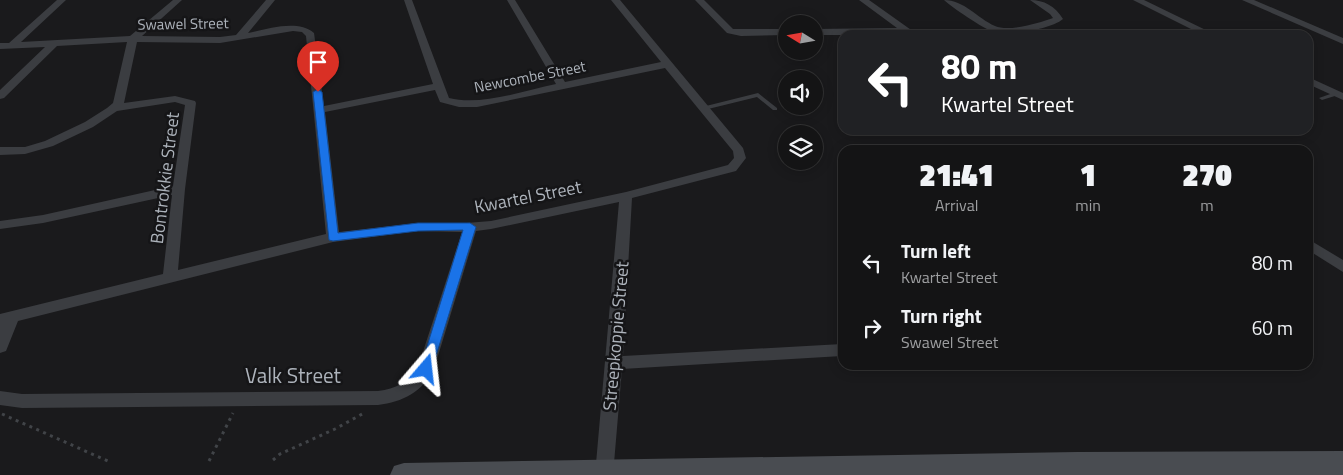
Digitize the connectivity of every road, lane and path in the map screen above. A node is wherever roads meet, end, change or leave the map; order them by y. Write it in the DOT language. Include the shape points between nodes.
graph roads {
  1 [pos="62,0"];
  2 [pos="178,0"];
  3 [pos="271,0"];
  4 [pos="408,0"];
  5 [pos="511,0"];
  6 [pos="615,0"];
  7 [pos="699,0"];
  8 [pos="863,0"];
  9 [pos="948,0"];
  10 [pos="1034,0"];
  11 [pos="1138,0"];
  12 [pos="1246,0"];
  13 [pos="907,30"];
  14 [pos="992,30"];
  15 [pos="1012,30"];
  16 [pos="1201,30"];
  17 [pos="778,32"];
  18 [pos="823,32"];
  19 [pos="838,32"];
  20 [pos="238,38"];
  21 [pos="133,39"];
  22 [pos="1340,39"];
  23 [pos="52,44"];
  24 [pos="0,46"];
  25 [pos="12,46"];
  26 [pos="668,64"];
  27 [pos="1313,82"];
  28 [pos="438,86"];
  29 [pos="562,86"];
  30 [pos="0,96"];
  31 [pos="1340,96"];
  32 [pos="1322,98"];
  33 [pos="114,108"];
  34 [pos="704,108"];
  35 [pos="775,109"];
  36 [pos="320,110"];
  37 [pos="0,151"];
  38 [pos="179,189"];
  39 [pos="626,196"];
  40 [pos="0,225"];
  41 [pos="470,227"];
  42 [pos="333,237"];
  43 [pos="1313,247"];
  44 [pos="1343,267"];
  45 [pos="170,277"];
  46 [pos="6,319"];
  47 [pos="0,347"];
  48 [pos="838,350"];
  49 [pos="614,364"];
  50 [pos="389,397"];
  51 [pos="0,398"];
  52 [pos="240,399"];
  53 [pos="0,413"];
  54 [pos="272,460"];
  55 [pos="209,461"];
  56 [pos="110,462"];
  57 [pos="1343,463"];
  58 [pos="1040,470"];
  59 [pos="604,473"];
  60 [pos="404,475"];
  1 -- 25 [label="street"];
  2 -- 21 [label="street"];
  3 -- 20 [label="street"];
  4 -- 28 [label="street, Newcombe Street"];
  5 -- 29 [label="street"];
  6 -- 26 [label="street"];
  7 -- 17 [label="street" via="730,30"];
  8 -- 13 [label="street"];
  9 -- 14 [label="street"];
  10 -- 15 [label="street" via="1054,12 1058,19"];
  11 -- 16 [label="street"];
  12 -- 22 [label="street"];
  18 -- 19 [label="street"];
  20 -- 21 [label="street, Swawel Street" via="212,41"];
  20 -- 36 [label="street, Swawel Street" via="293,28 306,30 311,35"];
  21 -- 23 [label="street, Swawel Street"];
  21 -- 33 [label="street" via="118,104"];
  23 -- 25 [label="street, Swawel Street"];
  23 -- 30 [label="street"];
  24 -- 25 [label="street, Swawel Street"];
  26 -- 29 [label="street, Newcombe Street"];
  26 -- 34 [label="street"];
  27 -- 31 [label="street"];
  28 -- 29 [label="street, Newcombe Street" via="444,100 466,104"];
  28 -- 36 [label="street"];
  31 -- 32 [label="lane"];
  33 -- 37 [label="street" via="95,121 46,144 26,151"];
  33 -- 38 [label="street, Bontrokkie Street" via="175,99 191,103"];
  34 -- 35 [label="lane" via="758,95"];
  34 -- 39 [label="street, Kwartel Street" via="740,153 738,162 727,171"];
  36 -- 42 [label="street, Swawel Street"];
  38 -- 40 [label="street" via="43,219"];
  38 -- 45 [label="street, Bontrokkie Street"];
  39 -- 41 [label="street, Kwartel Street"];
  39 -- 49 [label="street, Streepkoppie Street"];
  41 -- 42 [label="street, Kwartel Street" via="418,227"];
  41 -- 50 [label="street, Valk Street" via="426,369 420,380 409,389"];
  42 -- 45 [label="street, Kwartel Street"];
  43 -- 44 [label="street"];
  45 -- 46 [label="street, Kwartel Street"];
  46 -- 47 [label="street"];
  48 -- 49 [label="street"];
  49 -- 59 [label="street, Streepkoppie Street"];
  50 -- 52 [label="street, Valk Street"];
  50 -- 54 [label="path" via="335,429"];
  51 -- 52 [label="street, Valk Street" via="22,401"];
  52 -- 55 [label="path"];
  53 -- 56 [label="path"];
  57 -- 58 [label="street"];
  58 -- 59 [label="street"];
  59 -- 60 [label="street"];
}
